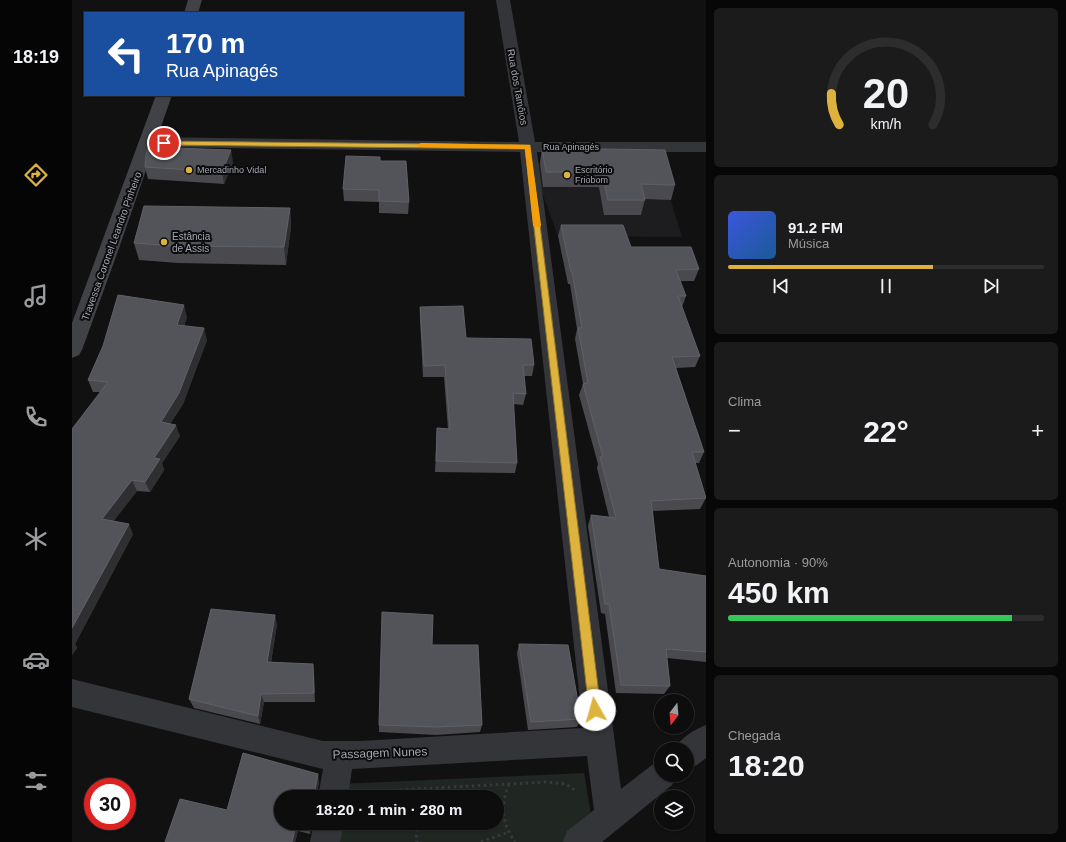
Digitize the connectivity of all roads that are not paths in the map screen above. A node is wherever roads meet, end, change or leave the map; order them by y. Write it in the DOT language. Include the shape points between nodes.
graph roads {
  1 [pos="195,0"];
  2 [pos="503,0"];
  3 [pos="191,12"];
  4 [pos="164,96"];
  5 [pos="148,142"];
  6 [pos="528,146"];
  7 [pos="706,146"];
  8 [pos="72,350"];
  9 [pos="72,693"];
  10 [pos="706,740"];
  11 [pos="598,741"];
  12 [pos="694,749"];
  13 [pos="340,756"];
  14 [pos="654,781"];
  15 [pos="343,790"];
  16 [pos="610,816"];
  17 [pos="328,830"];
  18 [pos="325,842"];
  19 [pos="578,842"];
  1 -- 3 [label="street"];
  2 -- 6 [label="street, Rua dos Tamôios"];
  4 -- 5 [label="street, Travessa Coronel Leandro Pinheiro"];
  5 -- 6 [label="street, Rua Apinagés"];
  5 -- 8 [label="street, Travessa Coronel Leandro Pinheiro"];
  6 -- 7 [label="street, Rua Apinagés"];
  6 -- 11 [label="street, Rua dos Tamôios"];
  9 -- 13 [label="street, Passagem Nunes" via="323,755"];
  10 -- 12 [label="street"];
  11 -- 13 [label="street, Passagem Nunes"];
  11 -- 16 [label="street, Rua dos Tamôios"];
  13 -- 15 [label="street"];
  14 -- 16 [label="street"];
  16 -- 19 [label="street"];
  17 -- 18 [label="street"];
}
